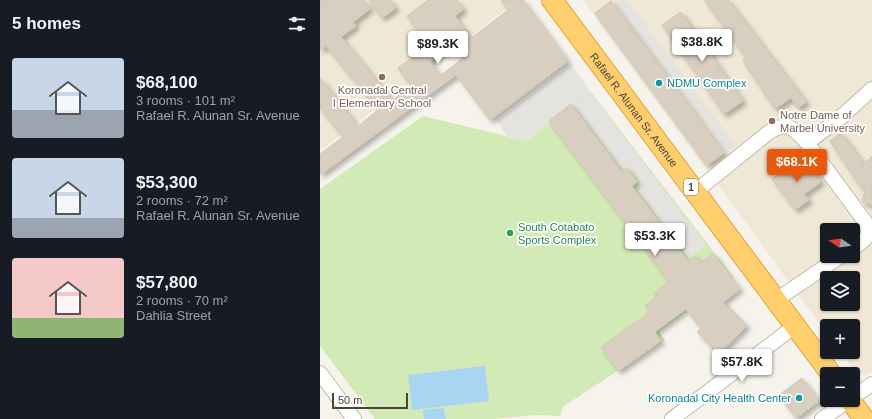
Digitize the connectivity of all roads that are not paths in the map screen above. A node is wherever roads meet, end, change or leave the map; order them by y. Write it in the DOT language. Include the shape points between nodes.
graph roads {
  1 [pos="552,0"];
  2 [pos="872,89"];
  3 [pos="807,143"];
  4 [pos="695,192"];
  5 [pos="860,243"];
  6 [pos="831,263"];
  7 [pos="776,300"];
  8 [pos="795,326"];
  9 [pos="826,367"];
  10 [pos="320,373"];
  11 [pos="872,384"];
  12 [pos="860,392"];
  13 [pos="839,407"];
  14 [pos="855,407"];
  15 [pos="354,419"];
  16 [pos="672,419"];
  17 [pos="822,419"];
  18 [pos="864,419"];
  1 -- 4 [label="highway, Rafael R. Alunan Sr. Avenue / 1"];
  2 -- 3 [label="street"];
  3 -- 4 [label="street" via="790,127 776,128"];
  3 -- 5 [label="street" via="866,222 869,234"];
  4 -- 7 [label="highway, Rafael R. Alunan Sr. Avenue / 1"];
  6 -- 7 [label="street"];
  7 -- 8 [label="highway, Rafael R. Alunan Sr. Avenue / 1"];
  8 -- 9 [label="highway, Rafael R. Alunan Sr. Avenue / 1"];
  8 -- 16 [label="street"];
  10 -- 15 [label="street"];
  11 -- 12 [label="street"];
  13 -- 17 [label="street"];
  14 -- 18 [label="highway"];
}
